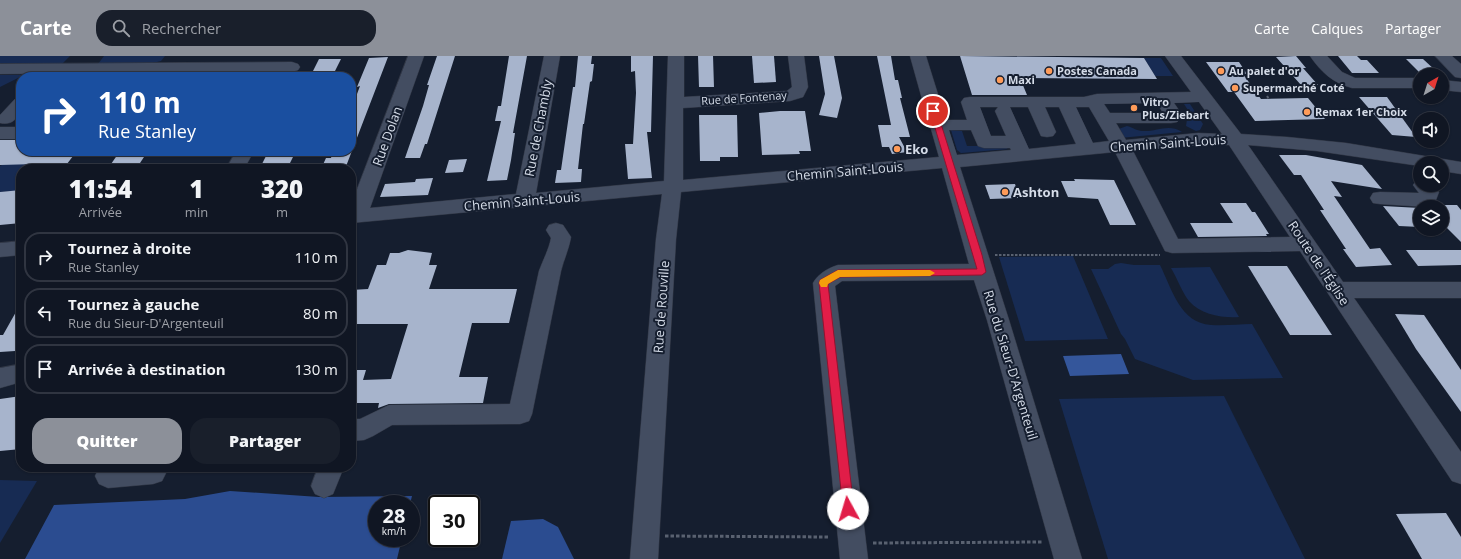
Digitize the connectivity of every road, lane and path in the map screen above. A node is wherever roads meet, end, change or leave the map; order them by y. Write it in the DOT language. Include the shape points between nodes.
graph roads {
  1 [pos="416,56"];
  2 [pos="552,56"];
  3 [pos="676,56"];
  4 [pos="796,56"];
  5 [pos="918,56"];
  6 [pos="1173,56"];
  7 [pos="1318,56"];
  8 [pos="1443,56"];
  9 [pos="171,62"];
  10 [pos="292,67"];
  11 [pos="0,69"];
  12 [pos="36,72"];
  13 [pos="59,72"];
  14 [pos="1461,72"];
  15 [pos="1138,83"];
  16 [pos="1413,83"];
  17 [pos="1046,84"];
  18 [pos="1075,84"];
  19 [pos="1449,86"];
  20 [pos="1461,87"];
  21 [pos="1267,96"];
  22 [pos="1202,97"];
  23 [pos="1155,98"];
  24 [pos="1269,99"];
  25 [pos="676,102"];
  26 [pos="1034,102"];
  27 [pos="1060,102"];
  28 [pos="1089,102"];
  29 [pos="16,109"];
  30 [pos="1004,111"];
  31 [pos="1104,118"];
  32 [pos="1171,118"];
  33 [pos="937,124"];
  34 [pos="978,125"];
  35 [pos="3,126"];
  36 [pos="16,131"];
  37 [pos="1047,132"];
  38 [pos="1198,139"];
  39 [pos="1235,139"];
  40 [pos="1121,146"];
  41 [pos="1019,149"];
  42 [pos="1087,150"];
  43 [pos="1398,156"];
  44 [pos="1413,159"];
  45 [pos="949,162"];
  46 [pos="1449,166"];
  47 [pos="1461,168"];
  48 [pos="1413,174"];
  49 [pos="673,187"];
  50 [pos="1429,192"];
  51 [pos="562,197"];
  52 [pos="1380,198"];
  53 [pos="525,200"];
  54 [pos="356,211"];
  55 [pos="356,216"];
  56 [pos="1307,244"];
  57 [pos="16,248"];
  58 [pos="0,250"];
  59 [pos="1166,255"];
  60 [pos="980,263"];
  61 [pos="1337,290"];
  62 [pos="1461,290"];
  63 [pos="16,374"];
  64 [pos="0,378"];
  65 [pos="356,430"];
  66 [pos="1459,468"];
  67 [pos="110,472"];
  68 [pos="154,472"];
  69 [pos="644,559"];
  70 [pos="854,559"];
  71 [pos="1068,559"];
  1 -- 54 [label="street, Rue Dolan"];
  2 -- 53 [label="street, Rue de Chambly"];
  3 -- 25 [label="street, Rue de Rouville"];
  4 -- 25 [label="street, Rue de Fontenay" via="800,87 798,93 790,96"];
  5 -- 33 [label="street, Rue du Sieur-D'Argenteuil"];
  6 -- 22 [label="street, Route de l'Église"];
  7 -- 16 [label="street" via="1336,76 1352,83"];
  8 -- 14 [label="street"];
  9 -- 10 [label="street"];
  9 -- 13 [label="street"];
  11 -- 12 [label="street"];
  15 -- 23 [label="street"];
  17 -- 27 [label="street"];
  18 -- 28 [label="street"];
  19 -- 20 [label="street"];
  21 -- 24 [label="path"];
  22 -- 23 [label="street"];
  22 -- 39 [label="street, Route de l'Église"];
  23 -- 28 [label="street" via="1110,91"];
  23 -- 32 [label="street" via="1174,116"];
  25 -- 49 [label="street, Rue de Rouville"];
  26 -- 27 [label="street"];
  26 -- 34 [label="street" via="970,102"];
  26 -- 37 [label="street"];
  27 -- 28 [label="street"];
  27 -- 42 [label="street"];
  28 -- 31 [label="street"];
  29 -- 35 [label="street"];
  30 -- 41 [label="street"];
  31 -- 32 [label="street"];
  31 -- 40 [label="street"];
  32 -- 38 [label="street"];
  33 -- 34 [label="street"];
  33 -- 45 [label="street, Rue du Sieur-D'Argenteuil"];
  34 -- 41 [label="street" via="984,142"];
  35 -- 36 [label="street"];
  38 -- 39 [label="street, Chemin Saint-Louis"];
  38 -- 40 [label="street, Chemin Saint-Louis"];
  39 -- 43 [label="street, Chemin Saint-Louis" via="1327,145"];
  39 -- 56 [label="street, Route de l'Église"];
  40 -- 42 [label="street, Chemin Saint-Louis"];
  40 -- 56 [label="street" via="1172,246"];
  41 -- 42 [label="street, Chemin Saint-Louis"];
  41 -- 45 [label="street, Chemin Saint-Louis"];
  43 -- 44 [label="street, Chemin Saint-Louis"];
  43 -- 48 [label="street"];
  45 -- 49 [label="street, Chemin Saint-Louis"];
  45 -- 60 [label="street, Rue du Sieur-D'Argenteuil"];
  46 -- 47 [label="street"];
  49 -- 51 [label="street, Chemin Saint-Louis"];
  49 -- 69 [label="street, Rue de Rouville" via="666,239"];
  50 -- 52 [label="street" via="1427,200"];
  51 -- 53 [label="street, Chemin Saint-Louis"];
  51 -- 65 [label="street" via="550,247 555,253 520,414 389,415 364,429"];
  53 -- 55 [label="street, Chemin Saint-Louis"];
  56 -- 61 [label="street, Route de l'Église"];
  57 -- 58 [label="street"];
  59 -- 60 [label="path"];
  60 -- 70 [label="street" via="838,274 824,283"];
  60 -- 71 [label="street, Rue du Sieur-D'Argenteuil"];
  61 -- 62 [label="street"];
  61 -- 66 [label="street, Route de l'Église"];
  63 -- 64 [label="street"];
  67 -- 68 [label="street" via="108,476"];
}
